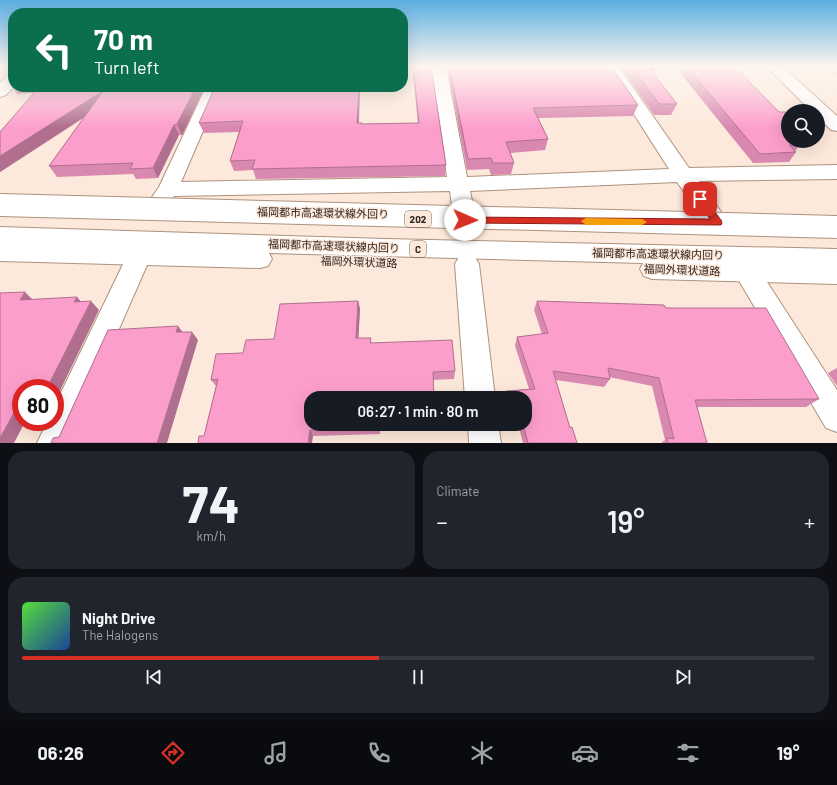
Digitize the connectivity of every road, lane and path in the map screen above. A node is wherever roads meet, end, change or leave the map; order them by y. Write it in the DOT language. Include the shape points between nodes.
graph roads {
  1 [pos="442,87"];
  2 [pos="624,87"];
  3 [pos="796,87"];
  4 [pos="212,92"];
  5 [pos="837,126"];
  6 [pos="837,172"];
  7 [pos="682,175"];
  8 [pos="458,184"];
  9 [pos="168,189"];
  10 [pos="0,205"];
  11 [pos="0,208"];
  12 [pos="153,212"];
  13 [pos="465,220"];
  14 [pos="718,223"];
  15 [pos="837,226"];
  16 [pos="0,236"];
  17 [pos="0,252"];
  18 [pos="139,256"];
  19 [pos="837,258"];
  20 [pos="467,264"];
  21 [pos="747,272"];
  22 [pos="837,274"];
  23 [pos="479,391"];
  24 [pos="837,417"];
  25 [pos="484,431"];
  26 [pos="53,443"];
  27 [pos="485,443"];
  1 -- 8 [label="main road"];
  2 -- 7 [label="main road"];
  3 -- 5 [label="main road"];
  4 -- 9 [label="main road"];
  6 -- 7 [label="main road"];
  7 -- 8 [label="main road"];
  7 -- 14 [label="main road"];
  8 -- 9 [label="main road"];
  8 -- 13 [label="main road"];
  9 -- 12 [label="main road"];
  10 -- 15 [label="main road, 福岡都市高速環状線外回り, bridge"];
  11 -- 12 [label="main road, 202"];
  12 -- 13 [label="main road, 202"];
  13 -- 14 [label="main road, 202"];
  14 -- 15 [label="main road, 202"];
  16 -- 19 [label="main road, 福岡都市高速環状線内回り / C"];
  17 -- 18 [label="main road, 福岡外環状道路"];
  18 -- 20 [label="main road, 福岡外環状道路"];
  18 -- 26 [label="main road"];
  20 -- 21 [label="main road, 福岡外環状道路"];
  20 -- 23 [label="main road"];
  21 -- 22 [label="main road, 福岡外環状道路"];
  21 -- 24 [label="main road"];
  25 -- 27 [label="main road"];
}
